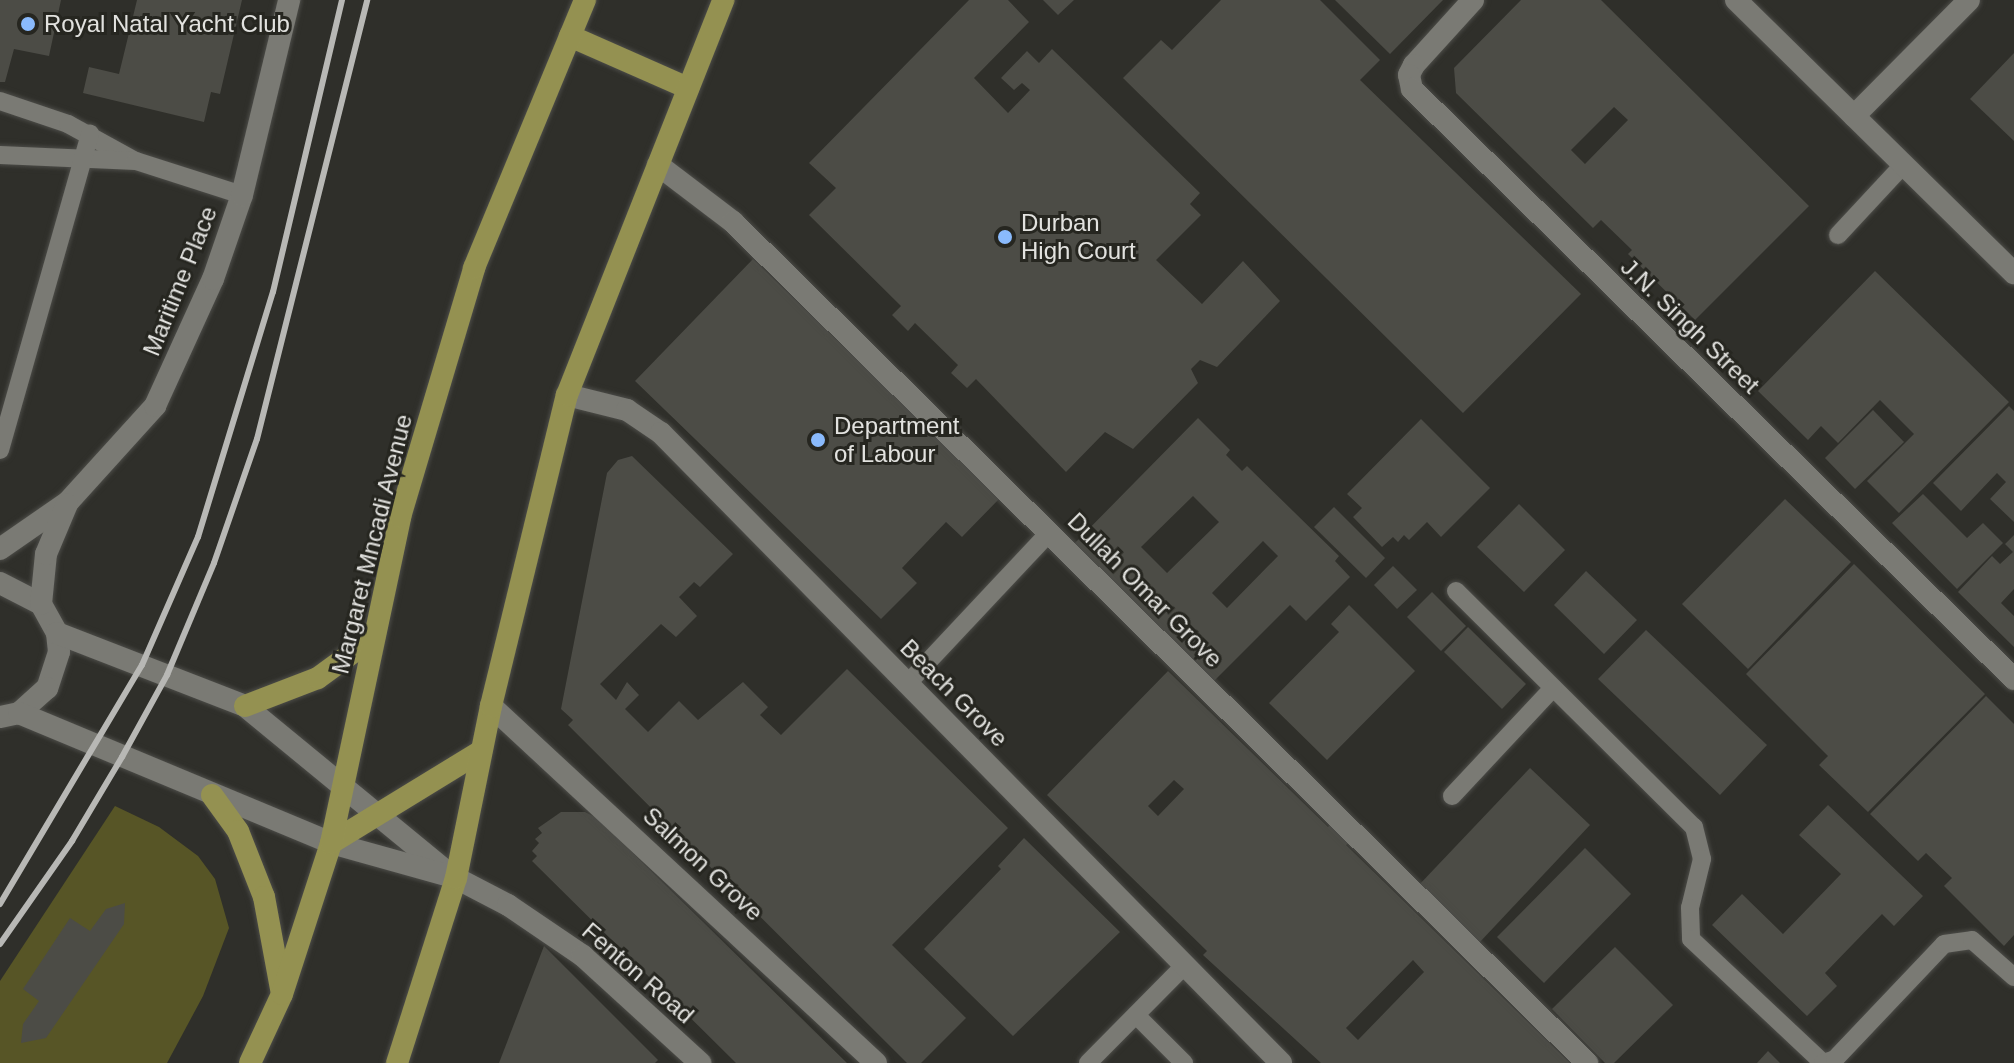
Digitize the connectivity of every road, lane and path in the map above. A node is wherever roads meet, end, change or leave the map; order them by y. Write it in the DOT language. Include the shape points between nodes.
graph roads {
  1 [pos="289,0"];
  2 [pos="585,0"];
  3 [pos="723,0"];
  4 [pos="1473,0"];
  5 [pos="1736,0"];
  6 [pos="1969,0"];
  7 [pos="570,36"];
  8 [pos="688,88"];
  9 [pos="0,101"];
  10 [pos="1854,116"];
  11 [pos="90,134"];
  12 [pos="0,155"];
  13 [pos="83,157"];
  14 [pos="136,161"];
  15 [pos="1904,164"];
  16 [pos="658,165"];
  17 [pos="242,195"];
  18 [pos="1838,235"];
  19 [pos="2014,273"];
  20 [pos="567,395"];
  21 [pos="0,450"];
  22 [pos="68,502"];
  23 [pos="1049,533"];
  24 [pos="0,549"];
  25 [pos="0,583"];
  26 [pos="1456,591"];
  27 [pos="41,604"];
  28 [pos="57,633"];
  29 [pos="374,637"];
  30 [pos="2014,679"];
  31 [pos="908,683"];
  32 [pos="1553,688"];
  33 [pos="245,706"];
  34 [pos="491,706"];
  35 [pos="6,719"];
  36 [pos="481,751"];
  37 [pos="342,785"];
  38 [pos="212,795"];
  39 [pos="1452,796"];
  40 [pos="380,817"];
  41 [pos="331,843"];
  42 [pos="456,878"];
  43 [pos="1185,965"];
  44 [pos="2014,977"];
  45 [pos="282,994"];
  46 [pos="1136,1015"];
  47 [pos="250,1063"];
  48 [pos="397,1063"];
  49 [pos="700,1063"];
  50 [pos="876,1063"];
  51 [pos="1088,1063"];
  52 [pos="1184,1063"];
  53 [pos="1281,1063"];
  54 [pos="1587,1063"];
  55 [pos="1823,1063"];
  1 -- 17 [label="street"];
  2 -- 7 [label="main road, Margaret Mncadi Avenue"];
  3 -- 8 [label="main road"];
  4 -- 30 [label="street, J.N. Singh Street" via="1414,65 1409,75 1412,89"];
  5 -- 10 [label="street"];
  6 -- 10 [label="street"];
  7 -- 8 [label="main road"];
  7 -- 29 [label="main road, Margaret Mncadi Avenue" via="474,268 400,517"];
  8 -- 16 [label="main road"];
  9 -- 11 [label="lane"];
  10 -- 15 [label="street"];
  11 -- 13 [label="lane"];
  11 -- 14 [label="lane"];
  12 -- 13 [label="lane, Maritime Place"];
  13 -- 14 [label="lane, Maritime Place"];
  13 -- 21 [label="lane"];
  14 -- 17 [label="lane, Maritime Place"];
  15 -- 18 [label="lane"];
  15 -- 19 [label="street"];
  16 -- 20 [label="main road"];
  16 -- 23 [label="street, Dullah Omar Grove" via="733,222"];
  17 -- 22 [label="street, Maritime Place" via="213,279 155,406"];
  20 -- 31 [label="street, Beach Grove" via="627,410 661,433"];
  20 -- 34 [label="main road"];
  22 -- 24 [label="street, Maritime Place"];
  22 -- 27 [label="street, Maritime Place" via="46,554"];
  23 -- 31 [label="lane"];
  23 -- 54 [label="street, Dullah Omar Grove"];
  25 -- 27 [label="street"];
  26 -- 32 [label="lane"];
  27 -- 28 [label="street"];
  28 -- 33 [label="street"];
  28 -- 35 [label="street" via="56,671 47,688"];
  29 -- 33 [label="main road" via="318,678"];
  29 -- 37 [label="main road, Margaret Mncadi Avenue"];
  31 -- 43 [label="street, Beach Grove"];
  32 -- 39 [label="lane"];
  32 -- 55 [label="lane" via="1694,827 1702,859 1690,908 1691,939"];
  33 -- 37 [label="street"];
  34 -- 36 [label="main road"];
  34 -- 50 [label="street, Salmon Grove"];
  35 -- 38 [label="street"];
  36 -- 40 [label="main road"];
  36 -- 42 [label="main road"];
  37 -- 40 [label="street"];
  37 -- 41 [label="main road, Margaret Mncadi Avenue"];
  38 -- 41 [label="street"];
  38 -- 45 [label="main road" via="238,831 264,897"];
  40 -- 41 [label="main road"];
  40 -- 42 [label="street"];
  41 -- 42 [label="street"];
  41 -- 45 [label="main road, Margaret Mncadi Avenue"];
  42 -- 48 [label="main road"];
  42 -- 49 [label="street, Fenton Road" via="508,905 583,956"];
  43 -- 46 [label="lane"];
  43 -- 53 [label="street, Beach Grove"];
  44 -- 55 [label="lane" via="1972,940 1944,944 1835,1059"];
  45 -- 47 [label="main road, Margaret Mncadi Avenue"];
  46 -- 51 [label="lane"];
  46 -- 52 [label="lane"];
}
